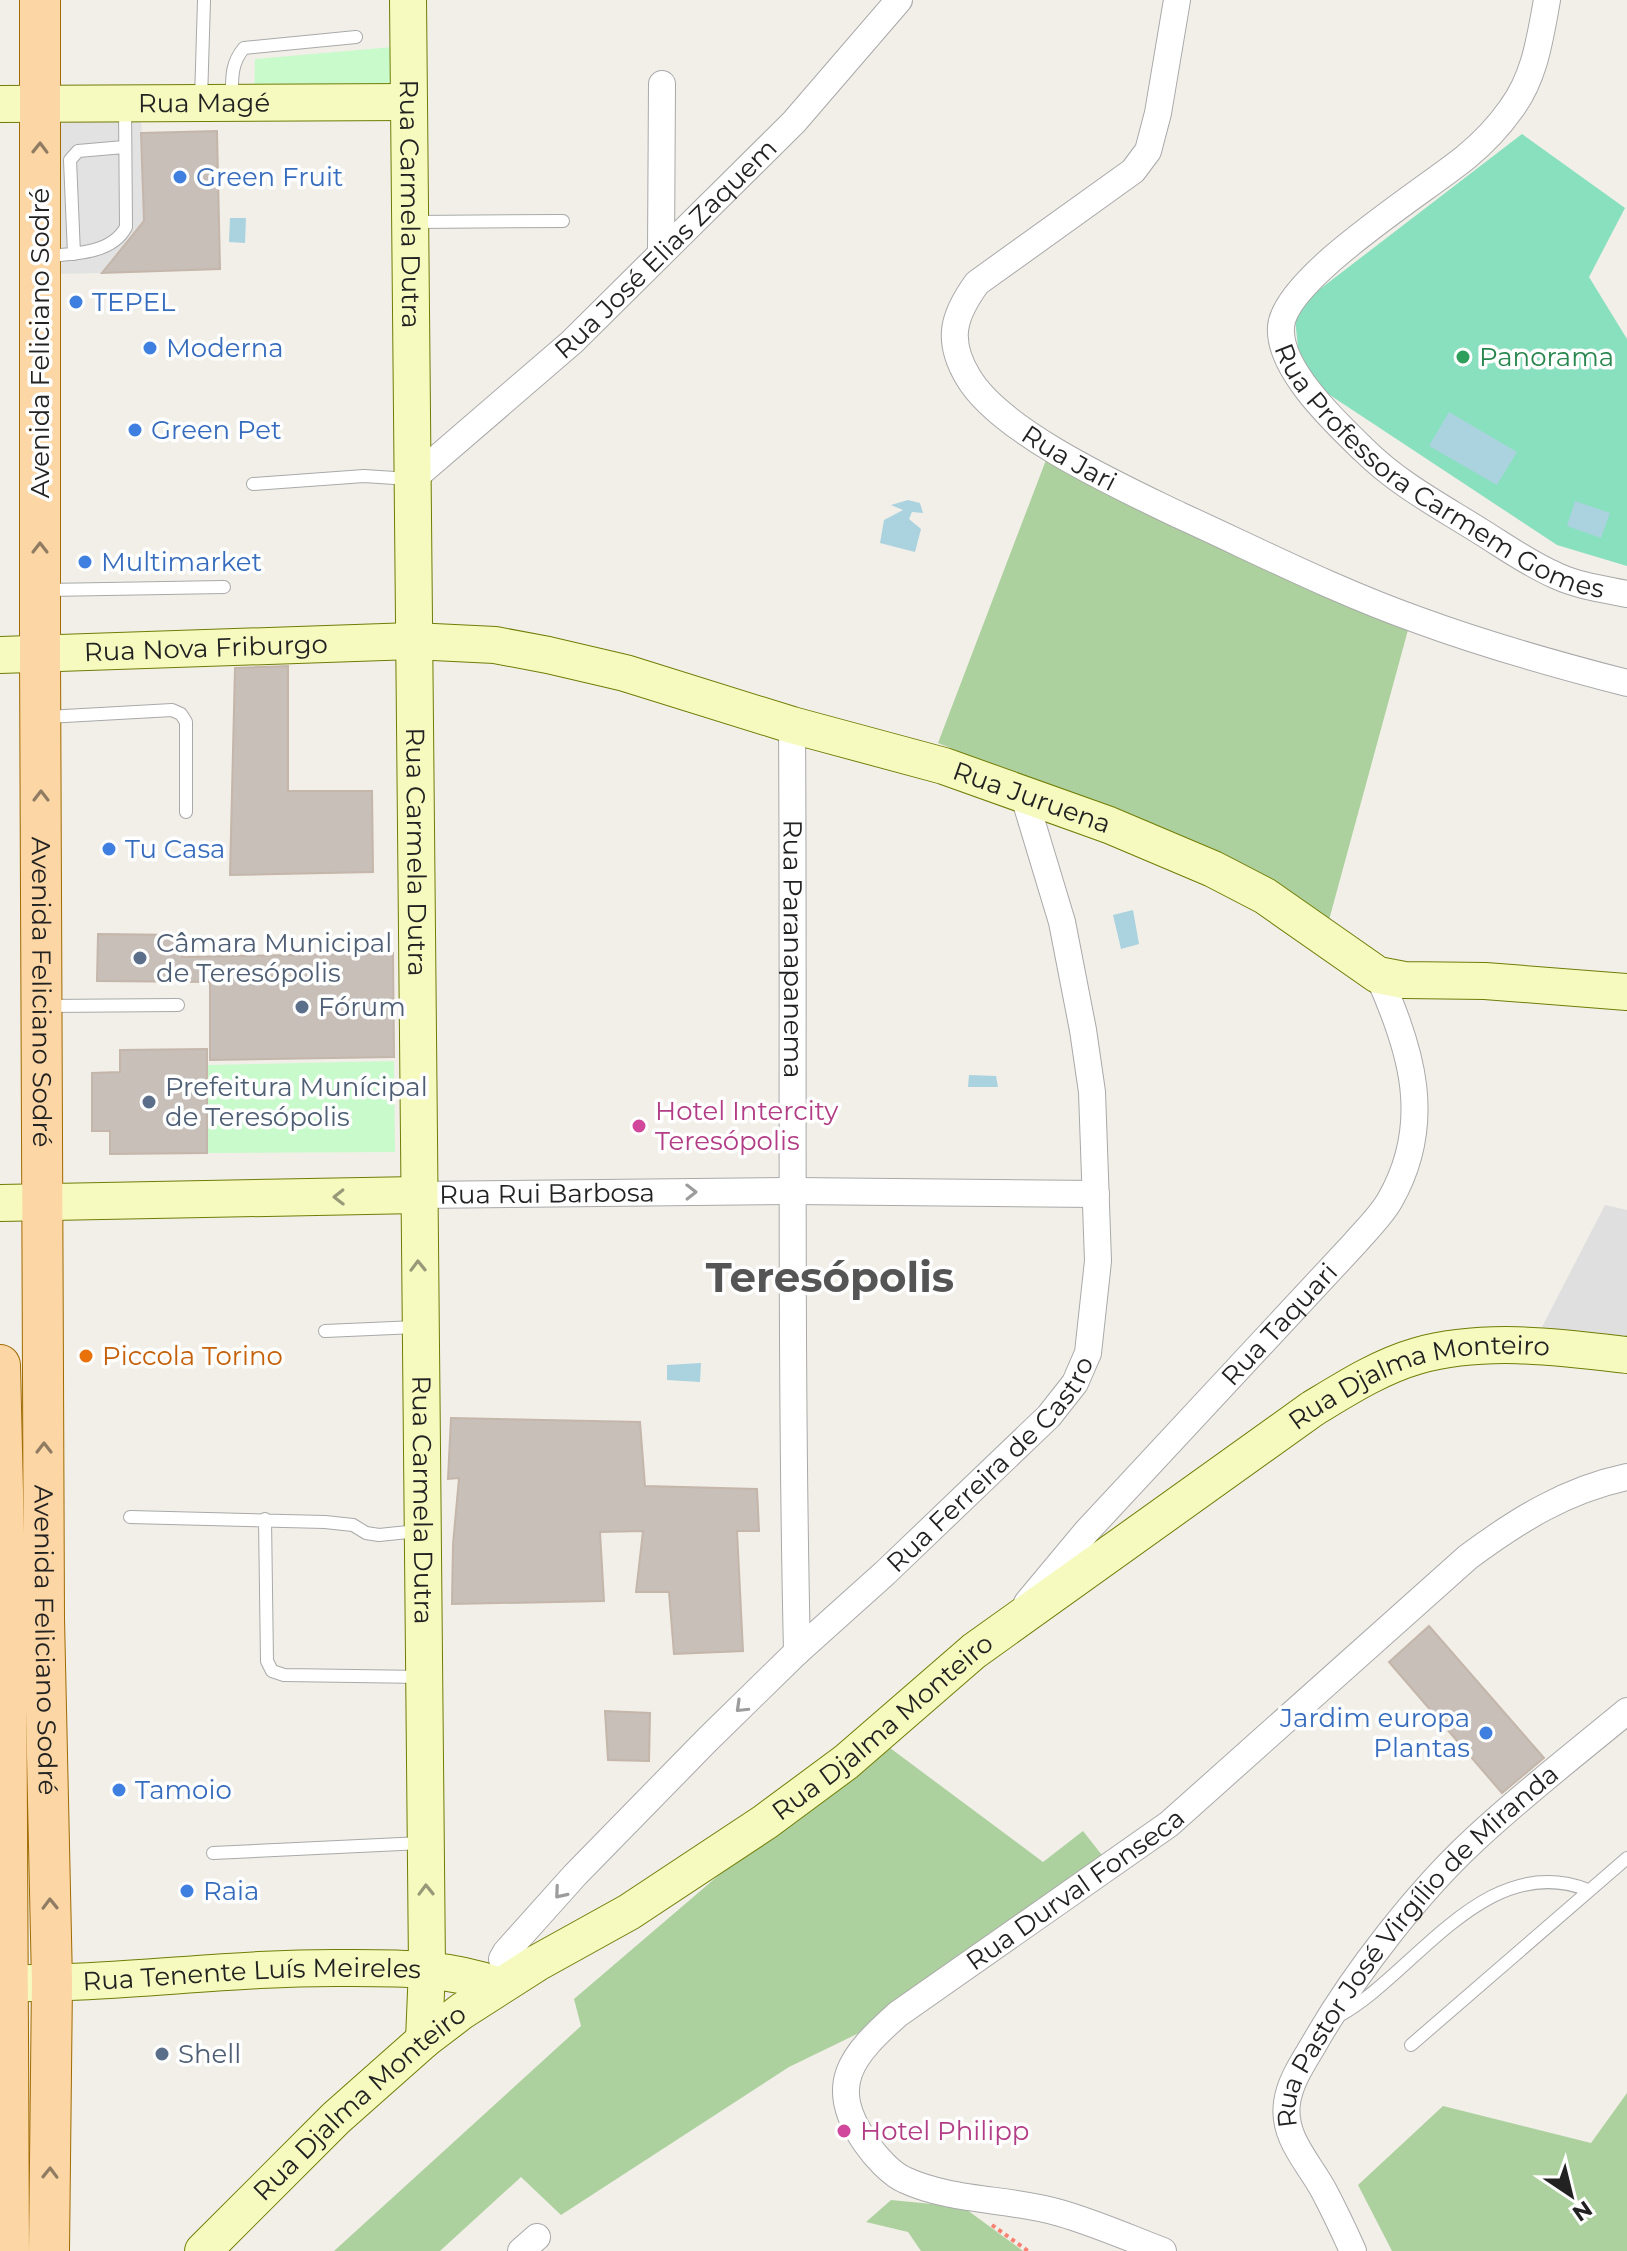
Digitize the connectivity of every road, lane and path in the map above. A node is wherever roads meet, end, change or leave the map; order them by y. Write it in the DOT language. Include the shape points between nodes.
graph roads {
  1 [pos="40,0"];
  2 [pos="204,0"];
  3 [pos="408,0"];
  4 [pos="899,0"];
  5 [pos="1177,0"];
  6 [pos="1547,0"];
  7 [pos="356,37"];
  8 [pos="662,84"];
  9 [pos="407,102"];
  10 [pos="125,103"];
  11 [pos="216,103"];
  12 [pos="0,104"];
  13 [pos="41,104"];
  14 [pos="124,147"];
  15 [pos="563,221"];
  16 [pos="409,222"];
  17 [pos="661,251"];
  18 [pos="57,255"];
  19 [pos="413,479"];
  20 [pos="253,484"];
  21 [pos="224,587"];
  22 [pos="40,590"];
  23 [pos="1627,594"];
  24 [pos="413,641"];
  25 [pos="40,654"];
  26 [pos="0,655"];
  27 [pos="1627,683"];
  28 [pos="40,718"];
  29 [pos="792,725"];
  30 [pos="1023,793"];
  31 [pos="186,812"];
  32 [pos="1378,975"];
  33 [pos="1627,992"];
  34 [pos="178,1005"];
  35 [pos="42,1006"];
  36 [pos="794,1191"];
  37 [pos="1096,1194"];
  38 [pos="417,1195"];
  39 [pos="0,1203"];
  40 [pos="44,1204"];
  41 [pos="419,1327"];
  42 [pos="325,1331"];
  43 [pos="1627,1355"];
  44 [pos="0,1365"];
  45 [pos="1627,1477"];
  46 [pos="130,1517"];
  47 [pos="265,1519"];
  48 [pos="422,1531"];
  49 [pos="25,1618"];
  50 [pos="1009,1625"];
  51 [pos="797,1652"];
  52 [pos="423,1677"];
  53 [pos="1627,1711"];
  54 [pos="425,1843"];
  55 [pos="213,1853"];
  56 [pos="1627,1858"];
  57 [pos="1588,1890"];
  58 [pos="427,1968"];
  59 [pos="510,1980"];
  60 [pos="52,1982"];
  61 [pos="4,1983"];
  62 [pos="1326,2023"];
  63 [pos="424,2040"];
  64 [pos="1411,2045"];
  65 [pos="9,2251"];
  66 [pos="49,2251"];
  67 [pos="203,2251"];
  68 [pos="1163,2251"];
  69 [pos="1353,2251"];
  1 -- 13 [label="main road, Avenida Feliciano Sodré"];
  2 -- 11 [label="lane"];
  3 -- 9 [label="main road, Rua Carmela Dutra"];
  4 -- 17 [label="street, Rua José Elias Zaquem" via="794,122"];
  5 -- 27 [label="street, Rua Jari" via="1148,151 1133,171 977,283 955,324 954,340 969,379 983,398 1019,427 1082,467 1326,583 1418,621"];
  6 -- 23 [label="street, Rua Professora Carmem Gomes" via="1538,51 1513,107 1467,156 1324,264 1300,288 1280,329 1294,369 1313,395 1406,486 1558,577"];
  7 -- 11 [label="lane" via="244,48"];
  8 -- 17 [label="street"];
  9 -- 11 [label="main road, Rua Magé"];
  9 -- 16 [label="main road, Rua Carmela Dutra"];
  10 -- 11 [label="main road, Rua Magé"];
  10 -- 13 [label="main road, Rua Magé"];
  10 -- 14 [label="lane"];
  12 -- 13 [label="main road, Rua Magé"];
  18 -- 13 [label="main road, Avenida Feliciano Sodré, one-way"];
  14 -- 18 [label="lane" via="78,151 70,160"];
  14 -- 18 [label="lane" via="122,235 85,254"];
  15 -- 16 [label="lane"];
  16 -- 19 [label="main road, Rua Carmela Dutra"];
  17 -- 19 [label="street, Rua José Elias Zaquem" via="572,342"];
  22 -- 18 [label="main road, Avenida Feliciano Sodré, one-way"];
  19 -- 20 [label="lane" via="364,476"];
  19 -- 24 [label="main road, Rua Carmela Dutra"];
  21 -- 22 [label="lane"];
  22 -- 25 [label="main road, Avenida Feliciano Sodré"];
  24 -- 25 [label="main road, Rua Nova Friburgo"];
  24 -- 29 [label="main road, Rua Juruena" via="495,645 548,655 683,689"];
  24 -- 38 [label="main road, Rua Carmela Dutra"];
  25 -- 26 [label="main road, Rua Nova Friburgo"];
  25 -- 28 [label="main road, Avenida Feliciano Sodré"];
  28 -- 31 [label="lane" via="172,710 181,714 186,722"];
  35 -- 28 [label="main road, Avenida Feliciano Sodré, one-way"];
  29 -- 30 [label="main road, Rua Juruena"];
  29 -- 36 [label="street, Rua Paranapanema"];
  30 -- 32 [label="main road, Rua Juruena" via="1213,869 1265,896"];
  30 -- 37 [label="street, Rua Ferreira de Castro" via="1062,922 1083,1030 1092,1092"];
  32 -- 33 [label="main road, Rua Juruena"];
  32 -- 50 [label="street, Rua Taquari" via="1411,1063 1416,1099 1407,1164 1389,1202 1087,1531"];
  34 -- 35 [label="lane"];
  35 -- 40 [label="main road, Avenida Feliciano Sodré"];
  36 -- 37 [label="street, Rua Rui Barbosa"];
  38 -- 36 [label="street, Rua Rui Barbosa, one-way"];
  36 -- 51 [label="street, Rua Paranapanema"];
  37 -- 51 [label="street, Rua Ferreira de Castro" via="1094,1317 1088,1353 1075,1383 1049,1416"];
  38 -- 40 [label="main road, Rua Rui Barbosa, one-way"];
  41 -- 38 [label="main road, Rua Carmela Dutra, one-way"];
  39 -- 40 [label="main road, Rua Rui Barbosa"];
  49 -- 40 [label="main road, Avenida Feliciano Sodré, one-way"];
  41 -- 42 [label="lane"];
  41 -- 48 [label="main road, Rua Carmela Dutra"];
  43 -- 50 [label="main road, Rua Djalma Monteiro" via="1469,1346 1417,1356 1361,1379"];
  44 -- 49 [label="main road, Avenida Feliciano Sodré"];
  45 -- 68 [label="street, Rua Durval Fonseca" via="1551,1502 1514,1522 1169,1824 898,2014 864,2045 845,2097 850,2121 872,2152 902,2179 1060,2212"];
  46 -- 47 [label="lane"];
  47 -- 48 [label="lane" via="353,1525 379,1535"];
  47 -- 52 [label="lane" via="267,1661 272,1671"];
  48 -- 52 [label="main road, Rua Carmela Dutra"];
  60 -- 49 [label="main road, Avenida Feliciano Sodré, one-way"];
  49 -- 61 [label="main road, Avenida Feliciano Sodré"];
  50 -- 59 [label="main road, Rua Djalma Monteiro" via="846,1762 765,1822 629,1912"];
  51 -- 59 [label="street, Rua Ferreira de Castro, one-way" via="625,1823 506,1952 502,1959"];
  52 -- 54 [label="main road, Rua Carmela Dutra"];
  53 -- 62 [label="street, Rua Pastor José Virgílio de Miranda" via="1471,1843 1397,1927"];
  54 -- 55 [label="lane"];
  58 -- 54 [label="main road, Rua Carmela Dutra, one-way"];
  56 -- 57 [label="lane"];
  57 -- 62 [label="lane" via="1564,1883 1533,1884 1480,1904 1445,1927 1355,2007"];
  57 -- 64 [label="lane"];
  58 -- 59 [label="main road, Rua Tenente Luís Meireles"];
  58 -- 60 [label="main road, Rua Tenente Luís Meireles" via="295,1968"];
  58 -- 63 [label="main road, Rua Carmela Dutra"];
  59 -- 63 [label="main road, Rua Djalma Monteiro"];
  60 -- 61 [label="main road, Rua Tenente Luís Meireles"];
  66 -- 60 [label="main road, Avenida Feliciano Sodré, one-way"];
  61 -- 65 [label="main road, Avenida Feliciano Sodré"];
  62 -- 69 [label="street, Rua Pastor José Virgílio de Miranda" via="1296,2074 1287,2123"];
  63 -- 67 [label="main road, Rua Djalma Monteiro" via="336,2118"];
}
